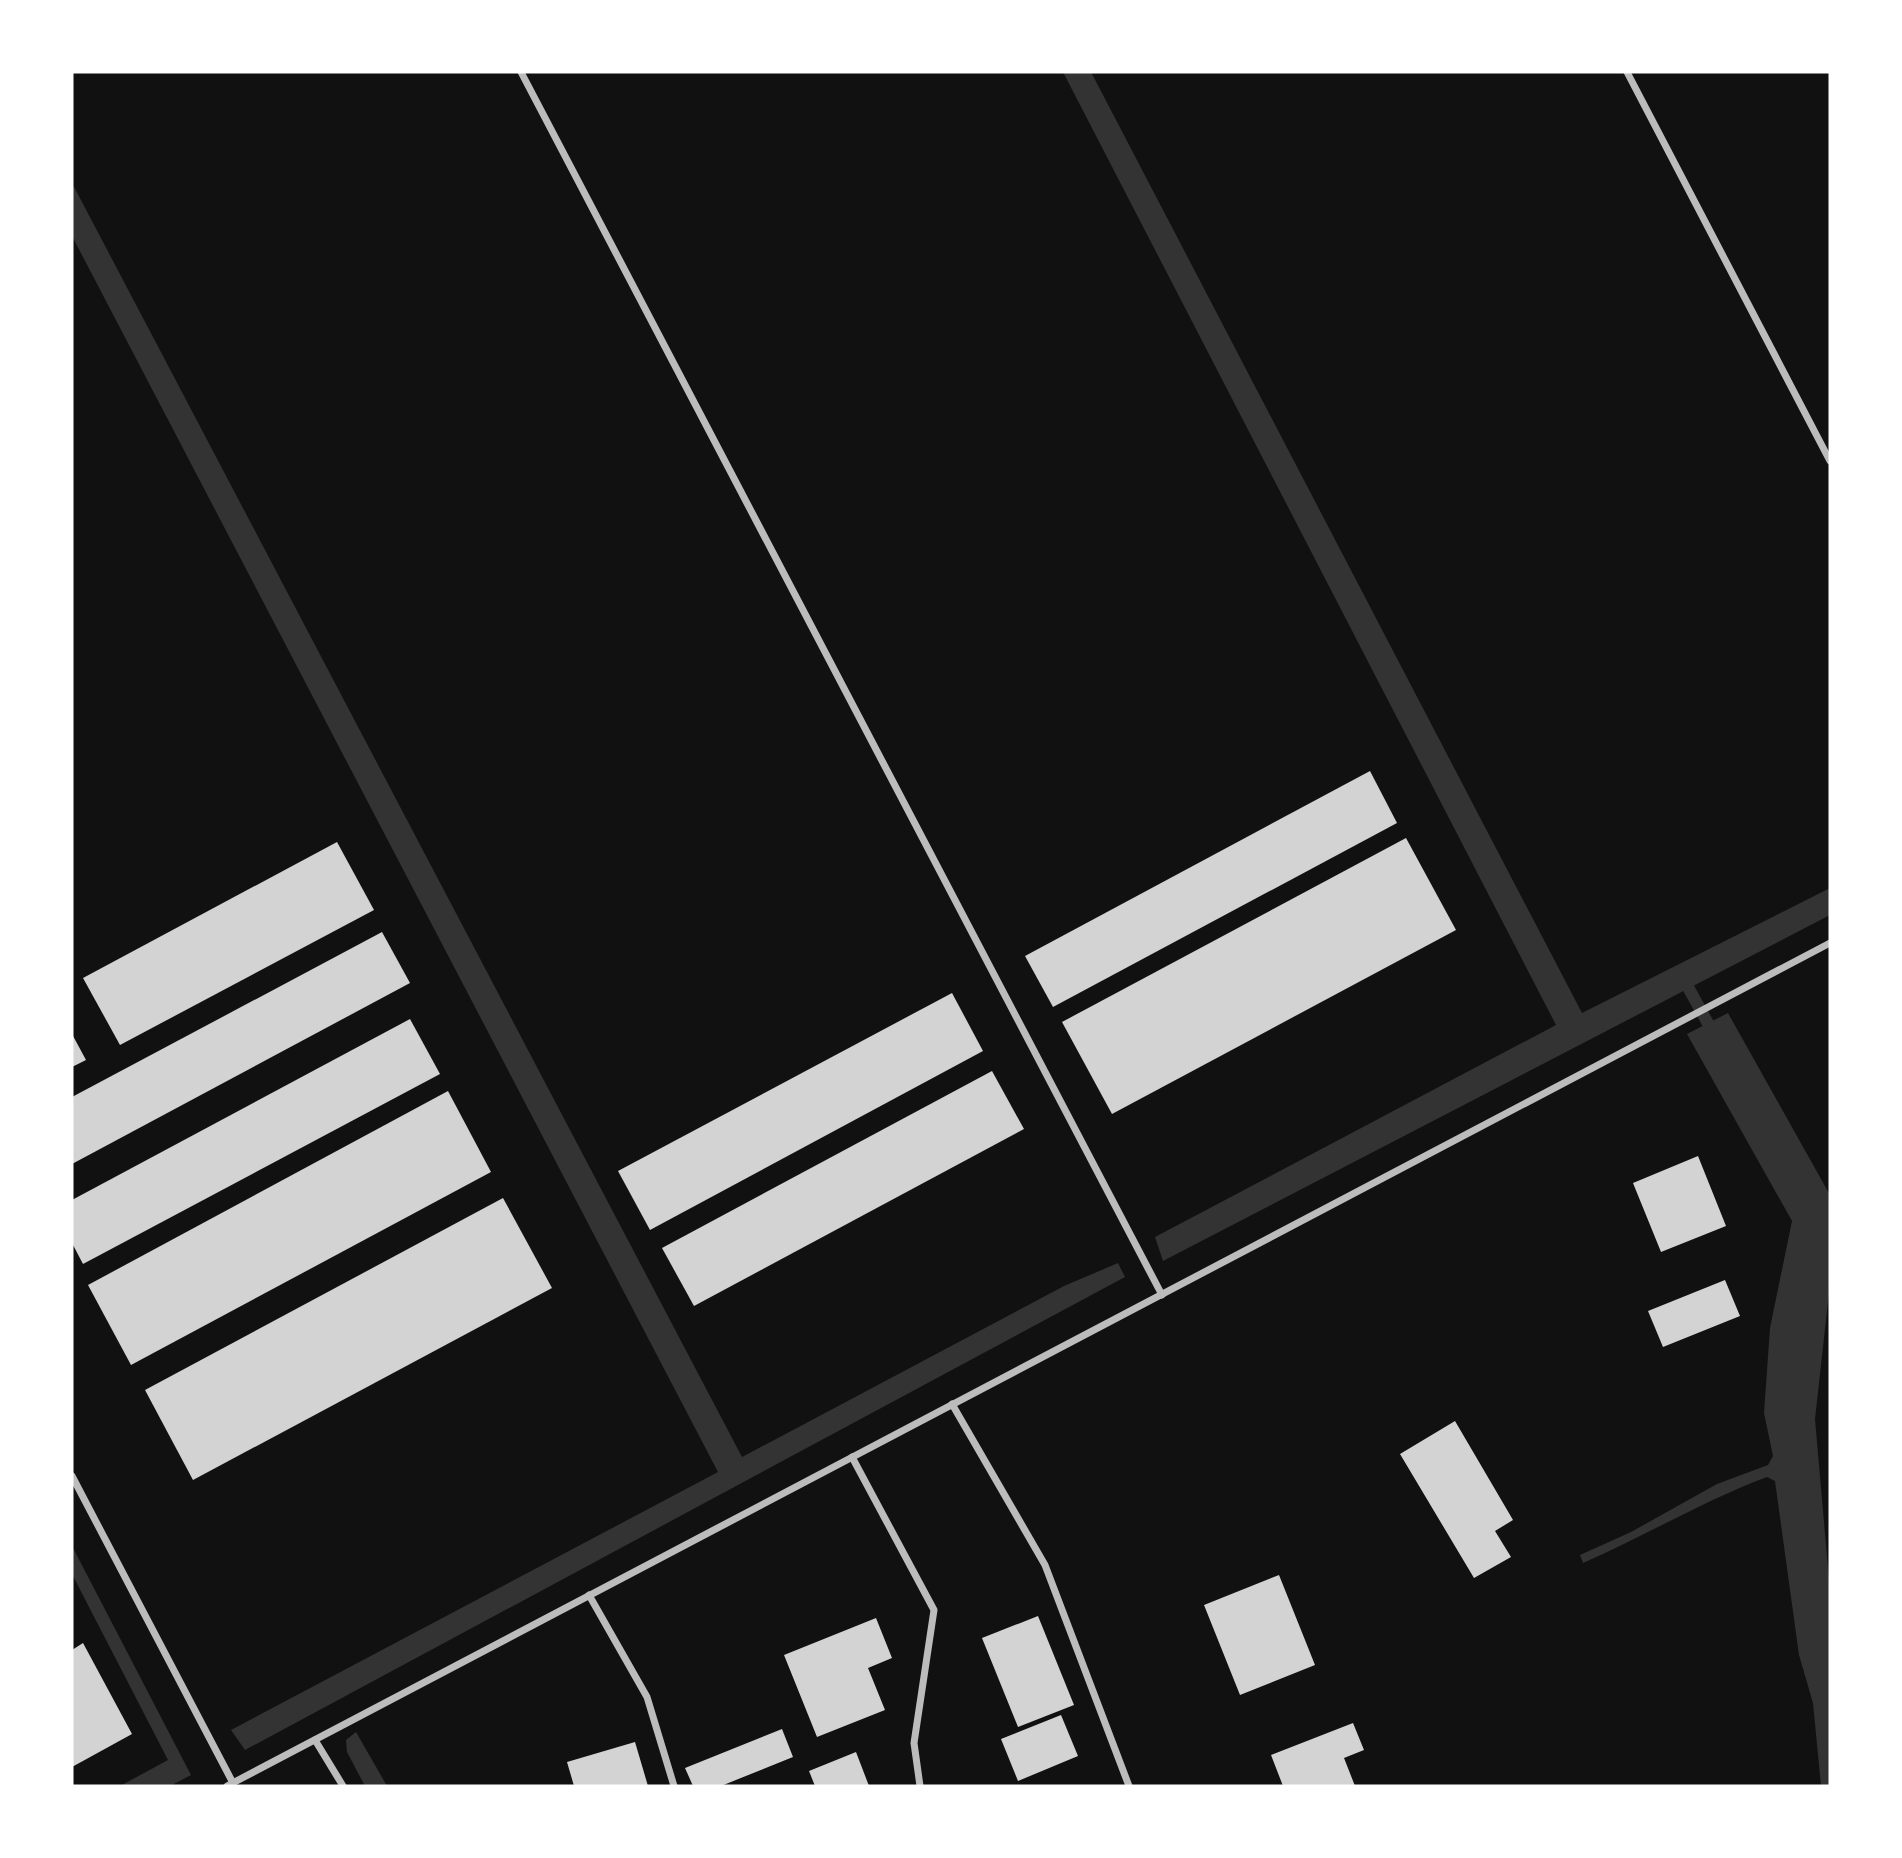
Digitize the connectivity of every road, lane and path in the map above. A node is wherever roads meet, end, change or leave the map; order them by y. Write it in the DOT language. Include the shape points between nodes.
graph roads {
  1 [pos="522,72"];
  2 [pos="1628,72"];
  3 [pos="1830,461"];
  4 [pos="1830,943"];
  5 [pos="1162,1295"];
  6 [pos="952,1404"];
  7 [pos="852,1457"];
  8 [pos="72,1476"];
  9 [pos="589,1595"];
  10 [pos="315,1740"];
  11 [pos="230,1785"];
  12 [pos="344,1786"];
  13 [pos="674,1786"];
  14 [pos="920,1786"];
  15 [pos="1129,1786"];
  1 -- 5 [label="street"];
  2 -- 3 [label="street"];
  4 -- 5 [label="street"];
  5 -- 6 [label="street"];
  6 -- 7 [label="street"];
  6 -- 15 [label="street" via="1045,1565"];
  7 -- 9 [label="street"];
  7 -- 14 [label="street" via="933,1610 914,1743"];
  8 -- 11 [label="street"];
  9 -- 10 [label="street"];
  9 -- 13 [label="street" via="647,1697"];
  10 -- 11 [label="street"];
  10 -- 12 [label="street"];
}
